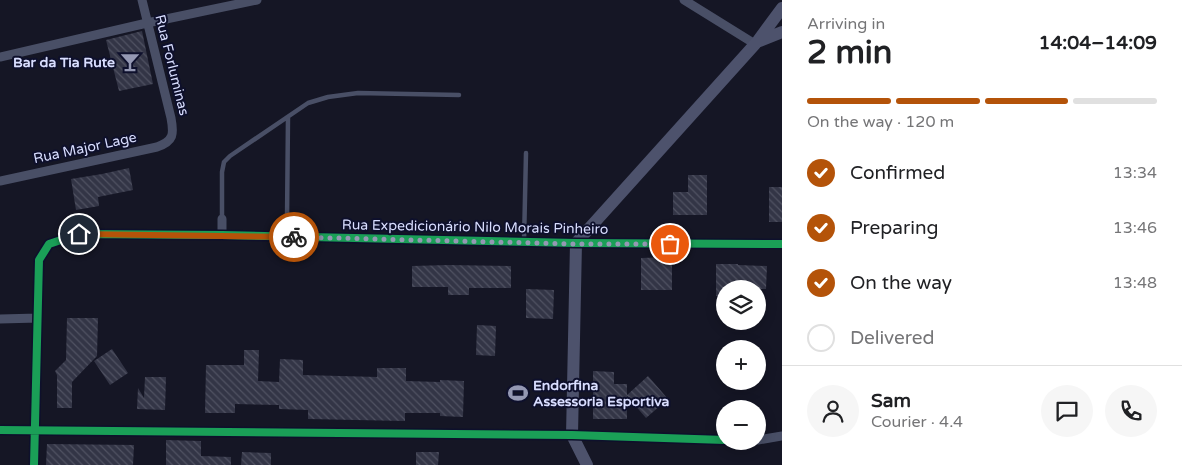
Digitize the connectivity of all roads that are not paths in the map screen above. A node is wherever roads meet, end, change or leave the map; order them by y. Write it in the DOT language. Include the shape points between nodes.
graph roads {
  1 [pos="142,0"];
  2 [pos="257,0"];
  3 [pos="684,0"];
  4 [pos="782,8"];
  5 [pos="147,23"];
  6 [pos="782,32"];
  7 [pos="756,43"];
  8 [pos="0,57"];
  9 [pos="459,95"];
  10 [pos="288,117"];
  11 [pos="172,136"];
  12 [pos="526,153"];
  13 [pos="0,181"];
  14 [pos="222,219"];
  15 [pos="287,220"];
  16 [pos="222,235"];
  17 [pos="524,242"];
  18 [pos="576,244"];
  19 [pos="782,244"];
  20 [pos="38,318"];
  21 [pos="0,319"];
  22 [pos="0,430"];
  23 [pos="35,430"];
  24 [pos="572,435"];
  25 [pos="782,436"];
  26 [pos="766,439"];
  27 [pos="716,440"];
  28 [pos="34,465"];
  29 [pos="587,465"];
  1 -- 5 [label="street, Rua Forluminas"];
  2 -- 5 [label="street"];
  3 -- 7 [label="street"];
  4 -- 7 [label="street"];
  5 -- 8 [label="street"];
  5 -- 11 [label="street, Rua Forluminas" via="173,127"];
  6 -- 7 [label="street"];
  7 -- 18 [label="street"];
  9 -- 10 [label="lane" via="348,94 308,103"];
  10 -- 14 [label="lane" via="224,162"];
  10 -- 15 [label="lane"];
  11 -- 13 [label="street, Rua Major Lage" via="157,147"];
  12 -- 17 [label="lane"];
  14 -- 16 [label="street"];
  16 -- 17 [label="street, Rua Expedicionário Nilo Morais Pinheiro"];
  16 -- 20 [label="street, Rua Expedicionário Nilo Morais Pinheiro" via="79,234 50,244 39,260"];
  17 -- 18 [label="street, Rua Expedicionário Nilo Morais Pinheiro"];
  18 -- 19 [label="street, Rua Expedicionário Nilo Morais Pinheiro"];
  18 -- 24 [label="street"];
  20 -- 21 [label="street"];
  20 -- 23 [label="street"];
  22 -- 23 [label="street"];
  23 -- 24 [label="street"];
  23 -- 28 [label="street"];
  24 -- 27 [label="street"];
  24 -- 29 [label="street"];
  25 -- 26 [label="street"];
}
